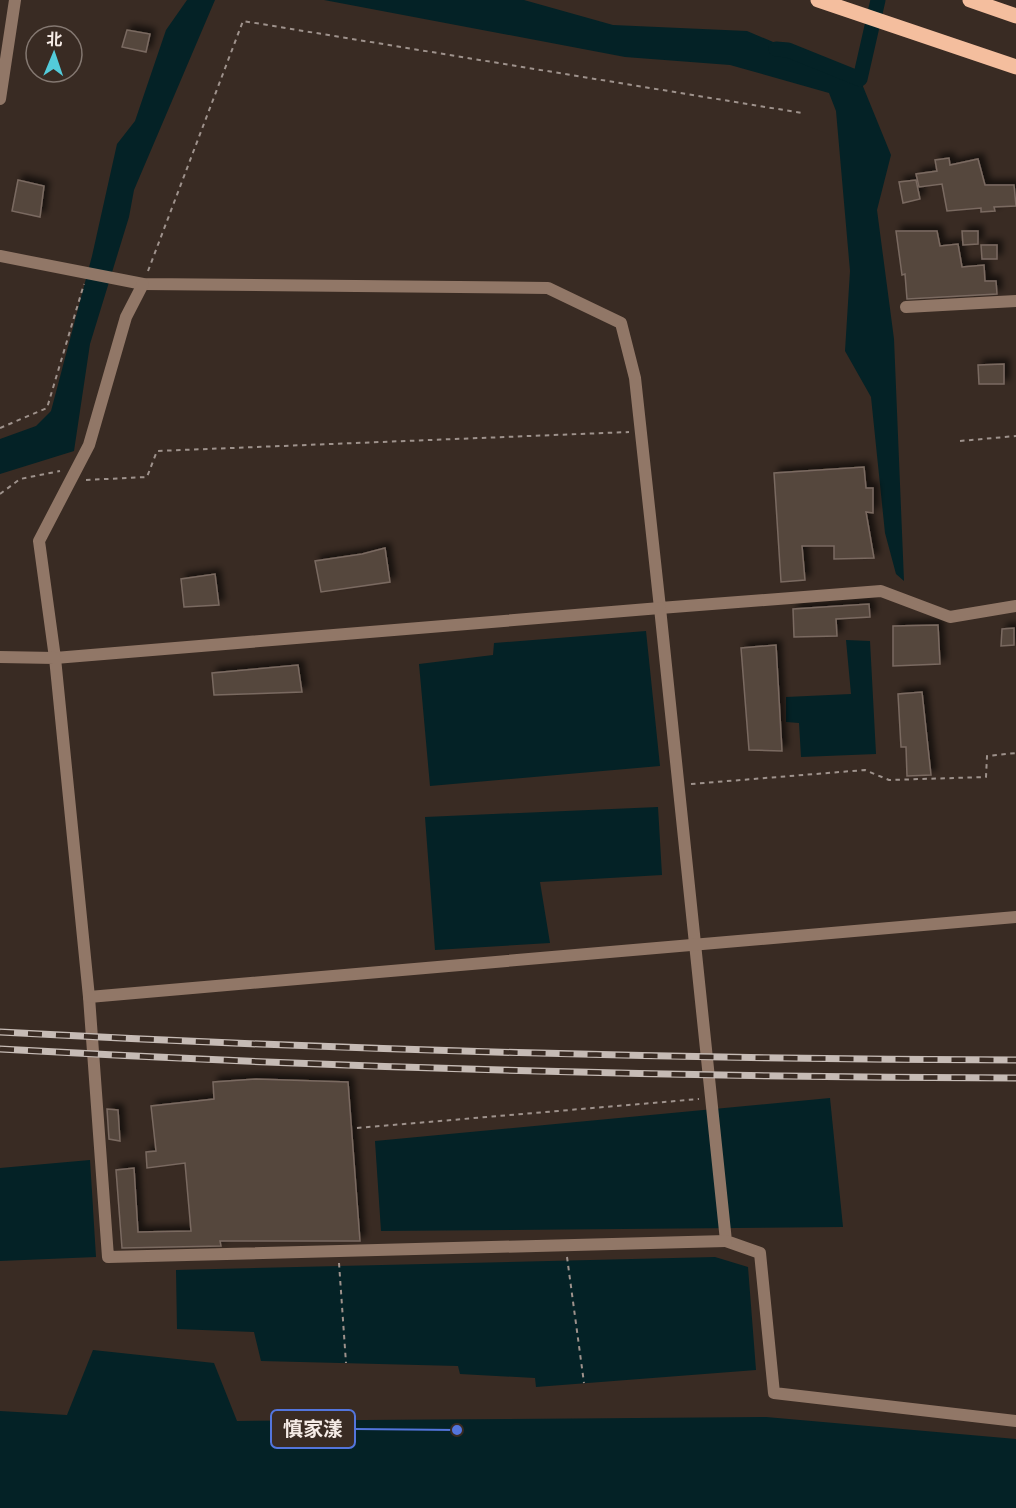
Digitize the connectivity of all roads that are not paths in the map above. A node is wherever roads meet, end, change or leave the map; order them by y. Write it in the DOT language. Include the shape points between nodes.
graph roads {
  1 [pos="15,0"];
  2 [pos="818,0"];
  3 [pos="970,0"];
  4 [pos="1016,16"];
  5 [pos="1016,67"];
  6 [pos="0,99"];
  7 [pos="0,256"];
  8 [pos="143,284"];
  9 [pos="1016,301"];
  10 [pos="906,307"];
  11 [pos="1016,606"];
  12 [pos="660,608"];
  13 [pos="0,657"];
  14 [pos="55,658"];
  15 [pos="1016,917"];
  16 [pos="695,945"];
  17 [pos="89,997"];
  18 [pos="726,1241"];
  19 [pos="1016,1421"];
  1 -- 6 [label="street"];
  2 -- 5 [label="main road"];
  3 -- 4 [label="main road"];
  7 -- 8 [label="street"];
  8 -- 12 [label="street" via="548,288 621,323 635,378"];
  8 -- 14 [label="street" via="126,317 89,445 39,541"];
  9 -- 10 [label="street"];
  11 -- 12 [label="street" via="950,617 881,591"];
  12 -- 14 [label="street"];
  12 -- 16 [label="street"];
  13 -- 14 [label="street"];
  14 -- 17 [label="street"];
  15 -- 16 [label="street"];
  16 -- 17 [label="street"];
  16 -- 18 [label="street"];
  17 -- 18 [label="street" via="108,1257"];
  18 -- 19 [label="street" via="760,1253 774,1393"];
}
